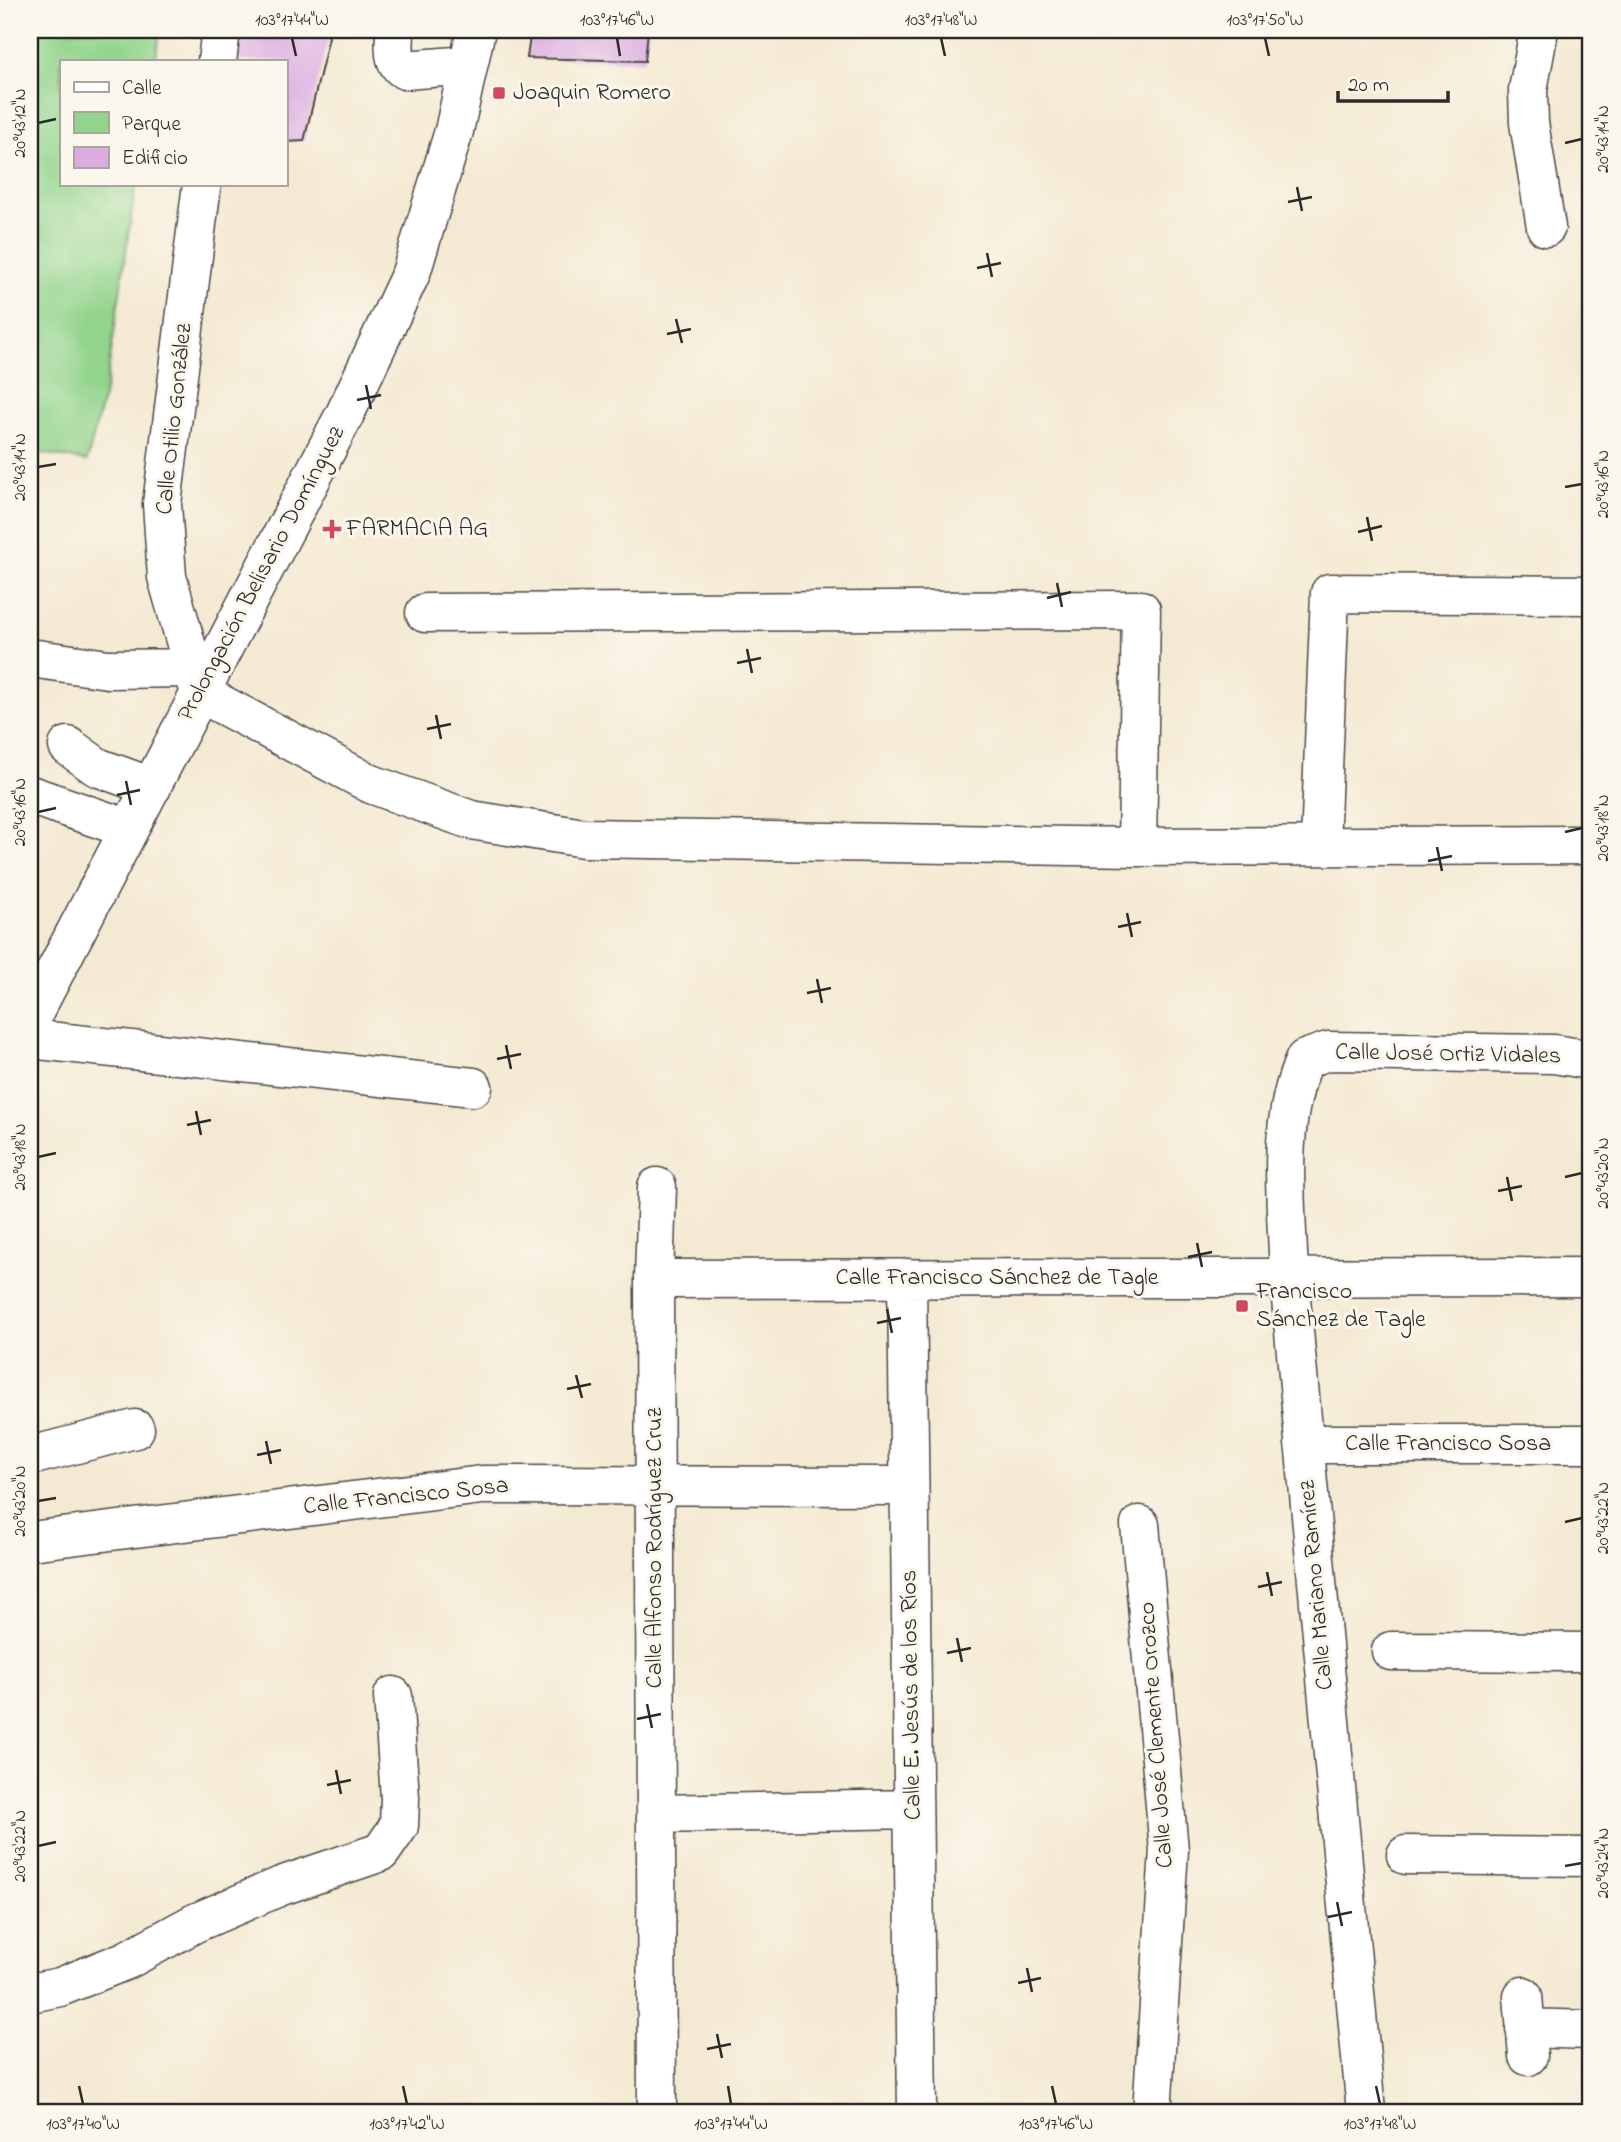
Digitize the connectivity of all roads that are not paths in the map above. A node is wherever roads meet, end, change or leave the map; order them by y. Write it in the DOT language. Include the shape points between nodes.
graph roads {
  1 [pos="221,30"];
  2 [pos="395,30"];
  3 [pos="1539,30"];
  4 [pos="472,48"];
  5 [pos="217,60"];
  6 [pos="202,186"];
  7 [pos="1546,227"];
  8 [pos="1591,595"];
  9 [pos="425,612"];
  10 [pos="30,658"];
  11 [pos="197,681"];
  12 [pos="268,728"];
  13 [pos="177,737"];
  14 [pos="68,746"];
  15 [pos="152,787"];
  16 [pos="30,795"];
  17 [pos="129,829"];
  18 [pos="1591,845"];
  19 [pos="1320,846"];
  20 [pos="1137,847"];
  21 [pos="45,956"];
  22 [pos="30,1020"];
  23 [pos="30,1039"];
  24 [pos="1305,1059"];
  25 [pos="1591,1060"];
  26 [pos="473,1087"];
  27 [pos="657,1187"];
  28 [pos="1289,1276"];
  29 [pos="1591,1277"];
  30 [pos="906,1278"];
  31 [pos="654,1279"];
  32 [pos="135,1429"];
  33 [pos="1304,1444"];
  34 [pos="1591,1444"];
  35 [pos="30,1456"];
  36 [pos="655,1486"];
  37 [pos="909,1486"];
  38 [pos="1140,1525"];
  39 [pos="30,1541"];
  40 [pos="1391,1651"];
  41 [pos="1591,1652"];
  42 [pos="393,1696"];
  43 [pos="913,1809"];
  44 [pos="656,1814"];
  45 [pos="1406,1855"];
  46 [pos="1591,1857"];
  47 [pos="30,1993"];
  48 [pos="1525,2027"];
  49 [pos="1591,2030"];
  50 [pos="657,2112"];
  51 [pos="917,2112"];
  52 [pos="1152,2112"];
  53 [pos="1366,2112"];
  1 -- 5 [label="street"];
  2 -- 4 [label="street" via="395,59 405,70"];
  3 -- 7 [label="street" via="1528,101"];
  4 -- 11 [label="street, Prolongación Belisario Domínguez" via="454,131 411,273 345,414"];
  6 -- 11 [label="street, Calle Otilio González" via="162,504 167,577"];
  8 -- 19 [label="street" via="1330,593"];
  9 -- 20 [label="street" via="1141,610"];
  10 -- 11 [label="street"];
  11 -- 12 [label="street"];
  11 -- 13 [label="street, Prolongación Belisario Domínguez"];
  12 -- 13 [label="street"];
  12 -- 20 [label="street" via="370,783 471,820 584,838"];
  13 -- 15 [label="street, Prolongación Belisario Domínguez"];
  14 -- 15 [label="street" via="97,767"];
  15 -- 17 [label="street, Prolongación Belisario Domínguez"];
  16 -- 17 [label="street"];
  17 -- 21 [label="street, Prolongación Belisario Domínguez"];
  18 -- 19 [label="street"];
  19 -- 20 [label="street"];
  21 -- 22 [label="street, Prolongación Belisario Domínguez"];
  23 -- 26 [label="street"];
  24 -- 25 [label="street, Calle José Ortiz Vidales" via="1328,1051 1553,1054"];
  24 -- 28 [label="street, Calle Mariano Ramírez" via="1296,1077 1285,1138"];
  27 -- 31 [label="street, Calle Alfonso Rodríguez Cruz"];
  28 -- 29 [label="street, Calle Francisco Sánchez de Tagle"];
  28 -- 30 [label="street, Calle Francisco Sánchez de Tagle"];
  28 -- 33 [label="street, Calle Mariano Ramírez"];
  30 -- 31 [label="street, Calle Francisco Sánchez de Tagle"];
  30 -- 37 [label="street, Calle E. Jesús de los Ríos"];
  31 -- 36 [label="street, Calle Alfonso Rodríguez Cruz"];
  32 -- 35 [label="street"];
  33 -- 34 [label="street, Calle Francisco Sosa"];
  33 -- 53 [label="street, Calle Mariano Ramírez"];
  36 -- 37 [label="street, Calle Francisco Sosa"];
  36 -- 39 [label="street, Calle Francisco Sosa" via="482,1485"];
  36 -- 44 [label="street, Calle Alfonso Rodríguez Cruz"];
  37 -- 43 [label="street, Calle E. Jesús de los Ríos"];
  38 -- 52 [label="street, Calle José Clemente Orozco" via="1169,1850"];
  40 -- 41 [label="street"];
  42 -- 47 [label="street" via="399,1826 381,1852 281,1886 195,1923 127,1960 60,1987"];
  43 -- 44 [label="street"];
  43 -- 51 [label="street, Calle E. Jesús de los Ríos"];
  44 -- 50 [label="street, Calle Alfonso Rodríguez Cruz"];
  45 -- 46 [label="street"];
  48 -- 49 [label="street"];
}
